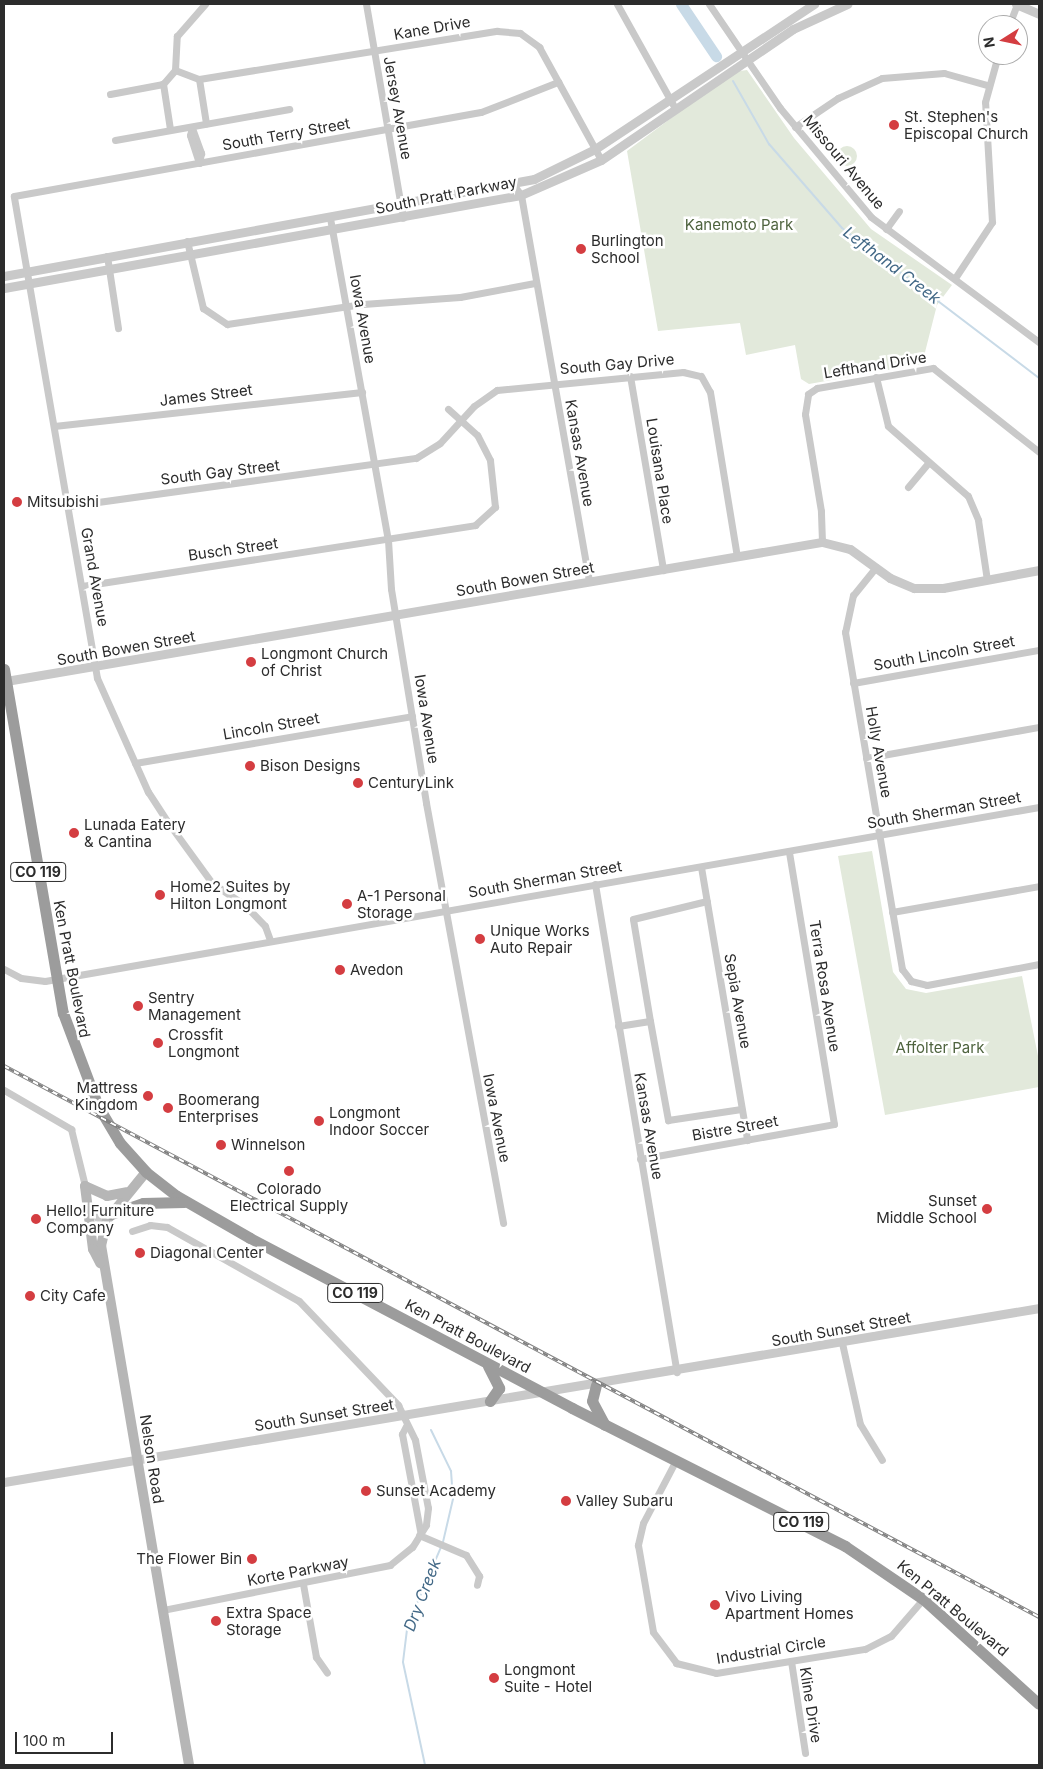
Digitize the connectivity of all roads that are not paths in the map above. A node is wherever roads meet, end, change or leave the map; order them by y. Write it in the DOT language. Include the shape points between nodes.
graph roads {
  1 [pos="205,4"];
  2 [pos="366,4"];
  3 [pos="617,4"];
  4 [pos="709,4"];
  5 [pos="814,4"];
  6 [pos="847,4"];
  7 [pos="1017,4"];
  8 [pos="1039,14"];
  9 [pos="742,51"];
  10 [pos="375,53"];
  11 [pos="748,59"];
  12 [pos="995,65"];
  13 [pos="175,70"];
  14 [pos="198,79"];
  15 [pos="558,82"];
  16 [pos="164,84"];
  17 [pos="988,85"];
  18 [pos="110,94"];
  19 [pos="670,98"];
  20 [pos="675,108"];
  21 [pos="289,109"];
  22 [pos="206,123"];
  23 [pos="795,127"];
  24 [pos="192,128"];
  25 [pos="170,130"];
  26 [pos="388,130"];
  27 [pos="115,140"];
  28 [pos="595,150"];
  29 [pos="601,160"];
  30 [pos="199,163"];
  31 [pos="513,184"];
  32 [pos="521,195"];
  33 [pos="14,196"];
  34 [pos="402,205"];
  35 [pos="899,211"];
  36 [pos="330,218"];
  37 [pos="403,218"];
  38 [pos="886,229"];
  39 [pos="333,231"];
  40 [pos="187,241"];
  41 [pos="191,255"];
  42 [pos="107,256"];
  43 [pos="110,270"];
  44 [pos="27,272"];
  45 [pos="4,276"];
  46 [pos="955,278"];
  47 [pos="535,283"];
  48 [pos="29,284"];
  49 [pos="4,288"];
  50 [pos="347,306"];
  51 [pos="118,328"];
  52 [pos="1039,342"];
  53 [pos="630,376"];
  54 [pos="876,377"];
  55 [pos="554,383"];
  56 [pos="362,392"];
  57 [pos="448,409"];
  58 [pos="461,419"];
  59 [pos="54,426"];
  60 [pos="1039,452"];
  61 [pos="928,463"];
  62 [pos="375,465"];
  63 [pos="908,487"];
  64 [pos="69,506"];
  65 [pos="388,540"];
  66 [pos="822,542"];
  67 [pos="737,557"];
  68 [pos="876,567"];
  69 [pos="662,570"];
  70 [pos="1039,570"];
  71 [pos="987,580"];
  72 [pos="589,582"];
  73 [pos="82,586"];
  74 [pos="395,616"];
  75 [pos="1039,650"];
  76 [pos="95,667"];
  77 [pos="4,669"];
  78 [pos="5,682"];
  79 [pos="853,683"];
  80 [pos="412,716"];
  81 [pos="1039,726"];
  82 [pos="866,758"];
  83 [pos="135,763"];
  84 [pos="1039,807"];
  85 [pos="879,835"];
  86 [pos="789,852"];
  87 [pos="701,867"];
  88 [pos="595,884"];
  89 [pos="1039,886"];
  90 [pos="707,901"];
  91 [pos="445,910"];
  92 [pos="892,912"];
  93 [pos="270,940"];
  94 [pos="1039,964"];
  95 [pos="4,969"];
  96 [pos="56,979"];
  97 [pos="650,1021"];
  98 [pos="618,1026"];
  99 [pos="4,1090"];
  100 [pos="741,1109"];
  101 [pos="834,1124"];
  102 [pos="747,1140"];
  103 [pos="640,1160"];
  104 [pos="146,1172"];
  105 [pos="85,1186"];
  106 [pos="131,1190"];
  107 [pos="186,1202"];
  108 [pos="111,1214"];
  109 [pos="503,1223"];
  110 [pos="103,1228"];
  111 [pos="132,1231"];
  112 [pos="105,1273"];
  113 [pos="1039,1308"];
  114 [pos="842,1343"];
  115 [pos="486,1362"];
  116 [pos="676,1372"];
  117 [pos="648,1376"];
  118 [pos="612,1382"];
  119 [pos="596,1385"];
  120 [pos="542,1392"];
  121 [pos="490,1401"];
  122 [pos="404,1416"];
  123 [pos="604,1425"];
  124 [pos="406,1426"];
  125 [pos="137,1460"];
  126 [pos="676,1460"];
  127 [pos="882,1460"];
  128 [pos="4,1482"];
  129 [pos="420,1533"];
  130 [pos="303,1584"];
  131 [pos="477,1585"];
  132 [pos="923,1599"];
  133 [pos="163,1610"];
  134 [pos="791,1661"];
  135 [pos="327,1673"];
  136 [pos="1039,1704"];
  137 [pos="805,1753"];
  138 [pos="189,1765"];
  1 -- 13 [label="street" via="177,36"];
  2 -- 10 [label="street, Jersey Avenue"];
  3 -- 19 [label="street"];
  4 -- 9 [label="street, Missouri Avenue"];
  5 -- 9 [label="street, South Pratt Parkway"];
  6 -- 11 [label="street, South Pratt Parkway" via="793,29"];
  7 -- 8 [label="street"];
  9 -- 11 [label="street, Missouri Avenue"];
  9 -- 19 [label="street, South Pratt Parkway"];
  10 -- 14 [label="street, Kane Drive"];
  10 -- 15 [label="street, Kane Drive" via="513,31 539,47"];
  10 -- 26 [label="street, Jersey Avenue"];
  11 -- 20 [label="street, South Pratt Parkway"];
  11 -- 23 [label="street, Missouri Avenue"];
  12 -- 17 [label="street"];
  13 -- 14 [label="street, Kane Drive"];
  13 -- 16 [label="street"];
  14 -- 22 [label="street"];
  15 -- 26 [label="street, South Terry Street" via="498,108"];
  15 -- 28 [label="street, Kane Drive"];
  16 -- 18 [label="street"];
  16 -- 25 [label="street"];
  17 -- 23 [label="street" via="944,73 882,78 838,98"];
  17 -- 46 [label="street" via="985,118 992,222"];
  19 -- 20 [label="street"];
  19 -- 28 [label="street, South Pratt Parkway"];
  20 -- 29 [label="street, South Pratt Parkway"];
  21 -- 22 [label="street, South Terry Street"];
  22 -- 24 [label="street, South Terry Street"];
  23 -- 38 [label="street, Missouri Avenue"];
  24 -- 25 [label="street, South Terry Street"];
  24 -- 30 [label="street" via="201,153"];
  25 -- 27 [label="street, South Terry Street"];
  26 -- 30 [label="street, South Terry Street"];
  26 -- 34 [label="street, Jersey Avenue"];
  28 -- 29 [label="street, Kane Drive"];
  28 -- 31 [label="street, South Pratt Parkway"];
  29 -- 32 [label="street, South Pratt Parkway"];
  30 -- 33 [label="street, South Terry Street"];
  31 -- 32 [label="street, Kansas Avenue"];
  31 -- 34 [label="street, South Pratt Parkway"];
  32 -- 37 [label="street, South Pratt Parkway"];
  32 -- 47 [label="street, Kansas Avenue"];
  33 -- 44 [label="street, Grand Avenue"];
  34 -- 36 [label="street, South Pratt Parkway"];
  34 -- 37 [label="street, Jersey Avenue"];
  35 -- 38 [label="street"];
  36 -- 39 [label="street, Iowa Avenue"];
  36 -- 40 [label="street, South Pratt Parkway"];
  37 -- 39 [label="street, South Pratt Parkway"];
  38 -- 46 [label="street, Missouri Avenue"];
  39 -- 41 [label="street, South Pratt Parkway"];
  39 -- 50 [label="street, Iowa Avenue"];
  40 -- 41 [label="street"];
  40 -- 42 [label="street, South Pratt Parkway"];
  41 -- 43 [label="street, South Pratt Parkway"];
  41 -- 50 [label="street" via="200,300 219,322 253,324"];
  42 -- 43 [label="street"];
  42 -- 44 [label="street, South Pratt Parkway"];
  43 -- 48 [label="street, South Pratt Parkway"];
  43 -- 51 [label="street"];
  44 -- 45 [label="street, South Pratt Parkway"];
  44 -- 48 [label="street, Grand Avenue"];
  46 -- 52 [label="street, Missouri Avenue"];
  47 -- 50 [label="street" via="460,297"];
  47 -- 55 [label="street, Kansas Avenue"];
  48 -- 49 [label="street, South Pratt Parkway"];
  48 -- 59 [label="street, Grand Avenue"];
  50 -- 56 [label="street, Iowa Avenue"];
  53 -- 55 [label="street, South Gay Drive"];
  53 -- 67 [label="street, South Gay Drive" via="683,372 701,376 707,385"];
  53 -- 69 [label="street, Louisana Place"];
  54 -- 60 [label="street, Lefthand Drive" via="939,370"];
  54 -- 61 [label="street" via="888,426"];
  54 -- 66 [label="street, Lefthand Drive" via="822,386 808,394 805,414 821,511"];
  55 -- 58 [label="street, South Gay Drive" via="497,390"];
  55 -- 72 [label="street, Kansas Avenue"];
  56 -- 59 [label="street, James Street"];
  56 -- 62 [label="street, Iowa Avenue"];
  57 -- 58 [label="street, Busch Street"];
  58 -- 62 [label="street, South Gay Drive" via="429,452"];
  58 -- 65 [label="street, Busch Street" via="477,435 490,460 496,498 491,514 475,525"];
  59 -- 64 [label="street, Grand Avenue"];
  61 -- 63 [label="street"];
  61 -- 71 [label="street" via="973,506"];
  62 -- 64 [label="street, South Gay Street"];
  62 -- 65 [label="street, Iowa Avenue"];
  64 -- 73 [label="street, Grand Avenue"];
  65 -- 73 [label="street, Busch Street"];
  65 -- 74 [label="street, Iowa Avenue"];
  66 -- 67 [label="street, South Bowen Street"];
  66 -- 68 [label="street, South Bowen Street" via="850,549"];
  67 -- 69 [label="street, South Bowen Street"];
  68 -- 71 [label="street, South Bowen Street" via="914,588"];
  68 -- 79 [label="street, Holly Avenue" via="853,595 845,621"];
  69 -- 72 [label="street, South Bowen Street"];
  70 -- 71 [label="street, South Bowen Street"];
  72 -- 74 [label="street, South Bowen Street"];
  73 -- 76 [label="street, Grand Avenue"];
  74 -- 76 [label="street, South Bowen Street"];
  74 -- 80 [label="street, Iowa Avenue"];
  75 -- 79 [label="street, South Lincoln Street"];
  76 -- 78 [label="street, South Bowen Street"];
  76 -- 83 [label="street, Grand Avenue"];
  77 -- 78 [label="highway, Ken Pratt Boulevard / CO 119"];
  78 -- 96 [label="highway, Ken Pratt Boulevard / CO 119"];
  79 -- 82 [label="street, Holly Avenue"];
  80 -- 83 [label="street, Lincoln Street"];
  80 -- 91 [label="street, Iowa Avenue"];
  81 -- 82 [label="street"];
  82 -- 85 [label="street, Holly Avenue"];
  83 -- 93 [label="street, Grand Avenue" via="148,792 212,883 246,906 265,926"];
  84 -- 85 [label="street, South Sherman Street"];
  85 -- 86 [label="street, South Sherman Street"];
  85 -- 92 [label="street, Holly Avenue"];
  86 -- 87 [label="street, South Sherman Street"];
  86 -- 101 [label="street, Terra Rosa Avenue"];
  87 -- 88 [label="street, South Sherman Street"];
  87 -- 90 [label="street, Sepia Avenue"];
  88 -- 91 [label="street, South Sherman Street"];
  88 -- 98 [label="street, Kansas Avenue"];
  89 -- 92 [label="street"];
  90 -- 97 [label="street" via="633,919"];
  90 -- 100 [label="street, Sepia Avenue"];
  91 -- 93 [label="street, South Sherman Street"];
  91 -- 109 [label="street, Iowa Avenue"];
  92 -- 94 [label="street, Holly Avenue" via="906,976 921,985"];
  93 -- 96 [label="street, South Sherman Street"];
  95 -- 96 [label="street, South Sherman Street" via="29,981"];
  96 -- 104 [label="highway, Ken Pratt Boulevard / CO 119" via="86,1084 120,1143"];
  97 -- 98 [label="street"];
  97 -- 100 [label="street" via="668,1120"];
  98 -- 103 [label="street, Kansas Avenue"];
  99 -- 105 [label="street" via="71,1129"];
  100 -- 102 [label="street, Sepia Avenue"];
  101 -- 102 [label="street, Bistre Street"];
  102 -- 103 [label="street, Bistre Street"];
  103 -- 116 [label="street, Kansas Avenue"];
  104 -- 106 [label="main road"];
  104 -- 107 [label="highway, Ken Pratt Boulevard / CO 119"];
  105 -- 106 [label="main road" via="107,1196"];
  105 -- 110 [label="street" via="92,1214"];
  105 -- 112 [label="main road" via="93,1249"];
  106 -- 108 [label="main road"];
  107 -- 108 [label="highway" via="144,1202"];
  107 -- 115 [label="highway, Ken Pratt Boulevard / CO 119"];
  108 -- 110 [label="main road"];
  110 -- 112 [label="main road, Nelson Road"];
  111 -- 122 [label="street" via="150,1225 167,1227 289,1292 386,1391"];
  112 -- 125 [label="main road, Nelson Road"];
  113 -- 114 [label="street, South Sunset Street"];
  114 -- 116 [label="street, South Sunset Street"];
  114 -- 127 [label="street" via="860,1424"];
  115 -- 120 [label="highway, Ken Pratt Boulevard / CO 119"];
  115 -- 121 [label="highway" via="498,1380 497,1394"];
  116 -- 117 [label="street, South Sunset Street"];
  117 -- 118 [label="street, South Sunset Street"];
  117 -- 119 [label="street, South Sunset Street"];
  119 -- 120 [label="street, South Sunset Street"];
  119 -- 123 [label="highway" via="592,1401"];
  120 -- 121 [label="street, South Sunset Street"];
  120 -- 123 [label="highway, Ken Pratt Boulevard / CO 119"];
  121 -- 122 [label="street, South Sunset Street"];
  122 -- 124 [label="street, Korte Parkway"];
  122 -- 125 [label="street, South Sunset Street"];
  123 -- 126 [label="highway, Ken Pratt Boulevard / CO 119"];
  124 -- 129 [label="street, Korte Parkway" via="402,1434"];
  124 -- 129 [label="street, Korte Parkway" via="415,1440 428,1508 426,1525"];
  125 -- 128 [label="street, South Sunset Street"];
  125 -- 133 [label="main road, Nelson Road"];
  126 -- 132 [label="highway, Ken Pratt Boulevard / CO 119" via="845,1546"];
  126 -- 134 [label="street, Industrial Circle" via="643,1523 638,1545 659,1645 676,1663 702,1673"];
  129 -- 130 [label="street, Korte Parkway" via="390,1565"];
  129 -- 131 [label="street" via="450,1547 474,1565"];
  130 -- 133 [label="street, Korte Parkway"];
  130 -- 135 [label="street" via="316,1657"];
  132 -- 134 [label="street, Industrial Circle" via="879,1644"];
  132 -- 136 [label="highway, Ken Pratt Boulevard / CO 119"];
  133 -- 138 [label="main road, Nelson Road"];
  134 -- 137 [label="street, Kline Drive"];
}
